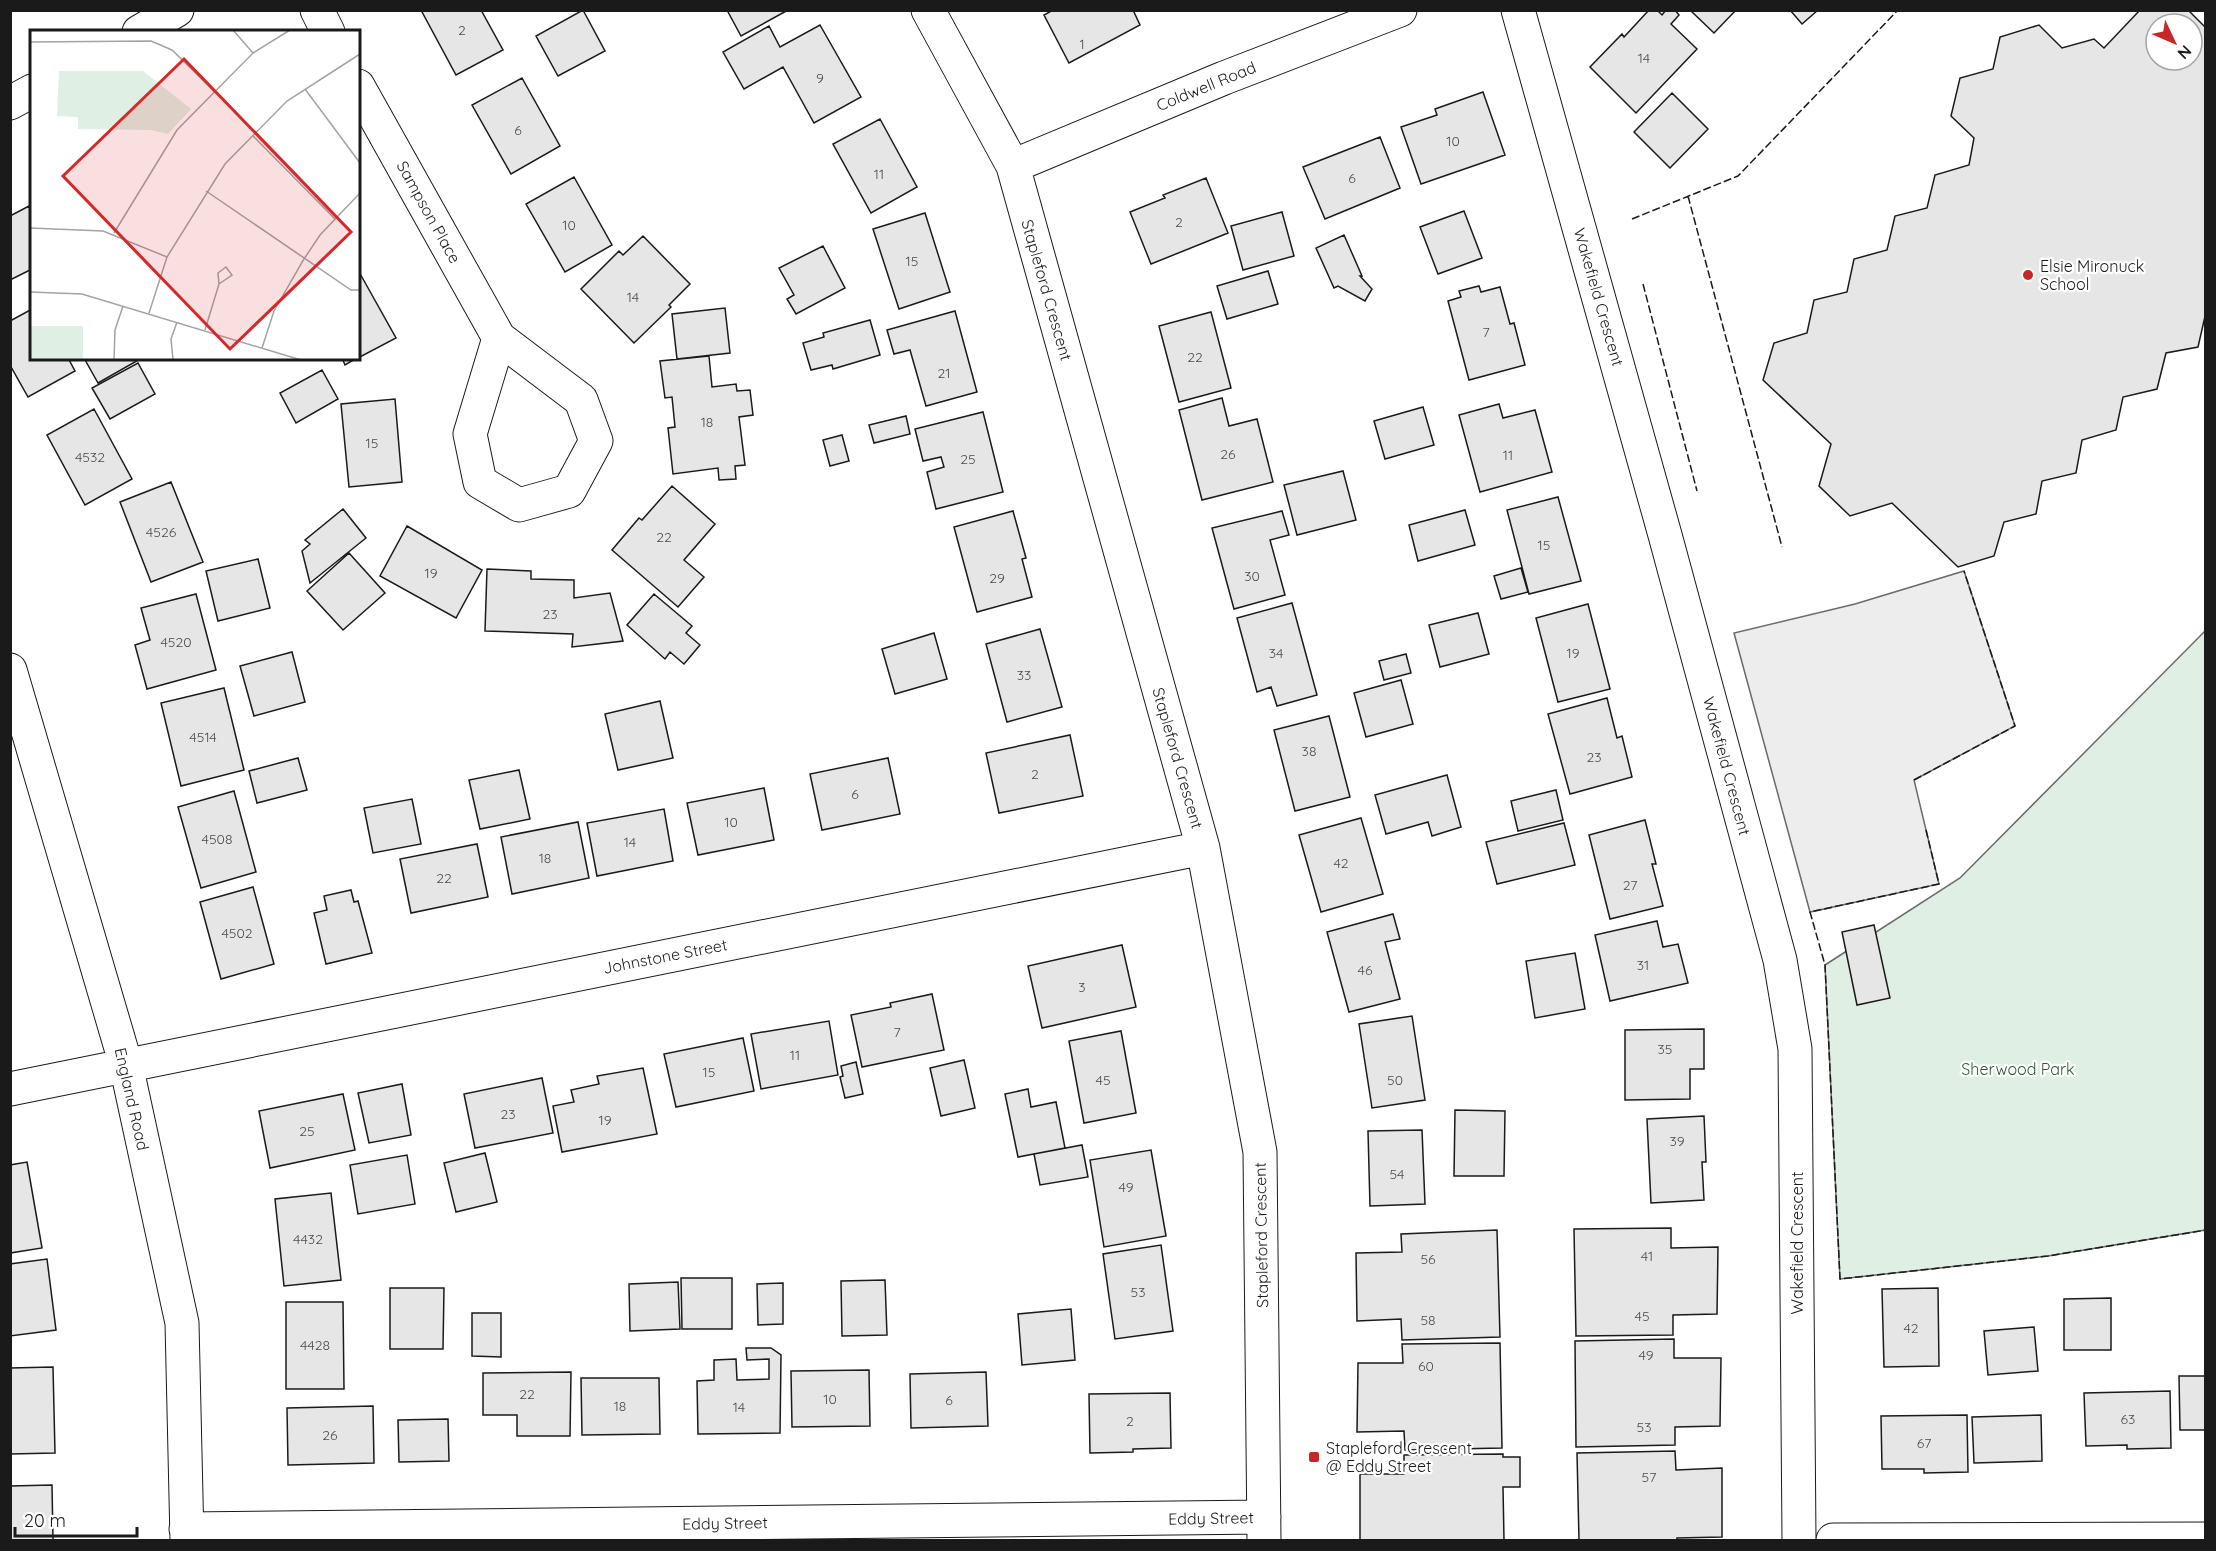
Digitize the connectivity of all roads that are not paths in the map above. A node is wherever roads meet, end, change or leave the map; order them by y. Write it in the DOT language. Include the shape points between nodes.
graph roads {
  1 [pos="177,10"];
  2 [pos="316,10"];
  3 [pos="928,10"];
  4 [pos="1400,10"];
  5 [pos="1518,10"];
  6 [pos="143,30"];
  7 [pos="327,30"];
  8 [pos="360,90"];
  9 [pos="30,92"];
  10 [pos="10,103"];
  11 [pos="1012,166"];
  12 [pos="499,338"];
  13 [pos="10,670"];
  14 [pos="1203,848"];
  15 [pos="126,1065"];
  16 [pos="10,1089"];
  17 [pos="1264,1529"];
  18 [pos="187,1535"];
  19 [pos="2205,1539"];
  20 [pos="1799,1540"];
  21 [pos="1833,1540"];
  1 -- 6 [label="street"];
  2 -- 7 [label="street"];
  3 -- 11 [label="street, Stapleford Crescent"];
  4 -- 11 [label="street, Coldwell Road"];
  5 -- 20 [label="street, Wakefield Crescent" via="1780,960 1795,1049"];
  8 -- 12 [label="street, Sampson Place"];
  9 -- 10 [label="street"];
  11 -- 14 [label="street, Stapleford Crescent"];
  12 -- 12 [label="street, Sampson Place" via="470,434 480,483 519,505 569,491 596,441 581,400"];
  13 -- 15 [label="street, England Road"];
  14 -- 15 [label="street, Johnstone Street"];
  14 -- 17 [label="street, Stapleford Crescent" via="1260,1152"];
  15 -- 16 [label="street, Johnstone Street"];
  15 -- 18 [label="street, England Road" via="182,1323"];
  17 -- 18 [label="street, Eddy Street"];
  19 -- 21 [label="street"];
}
